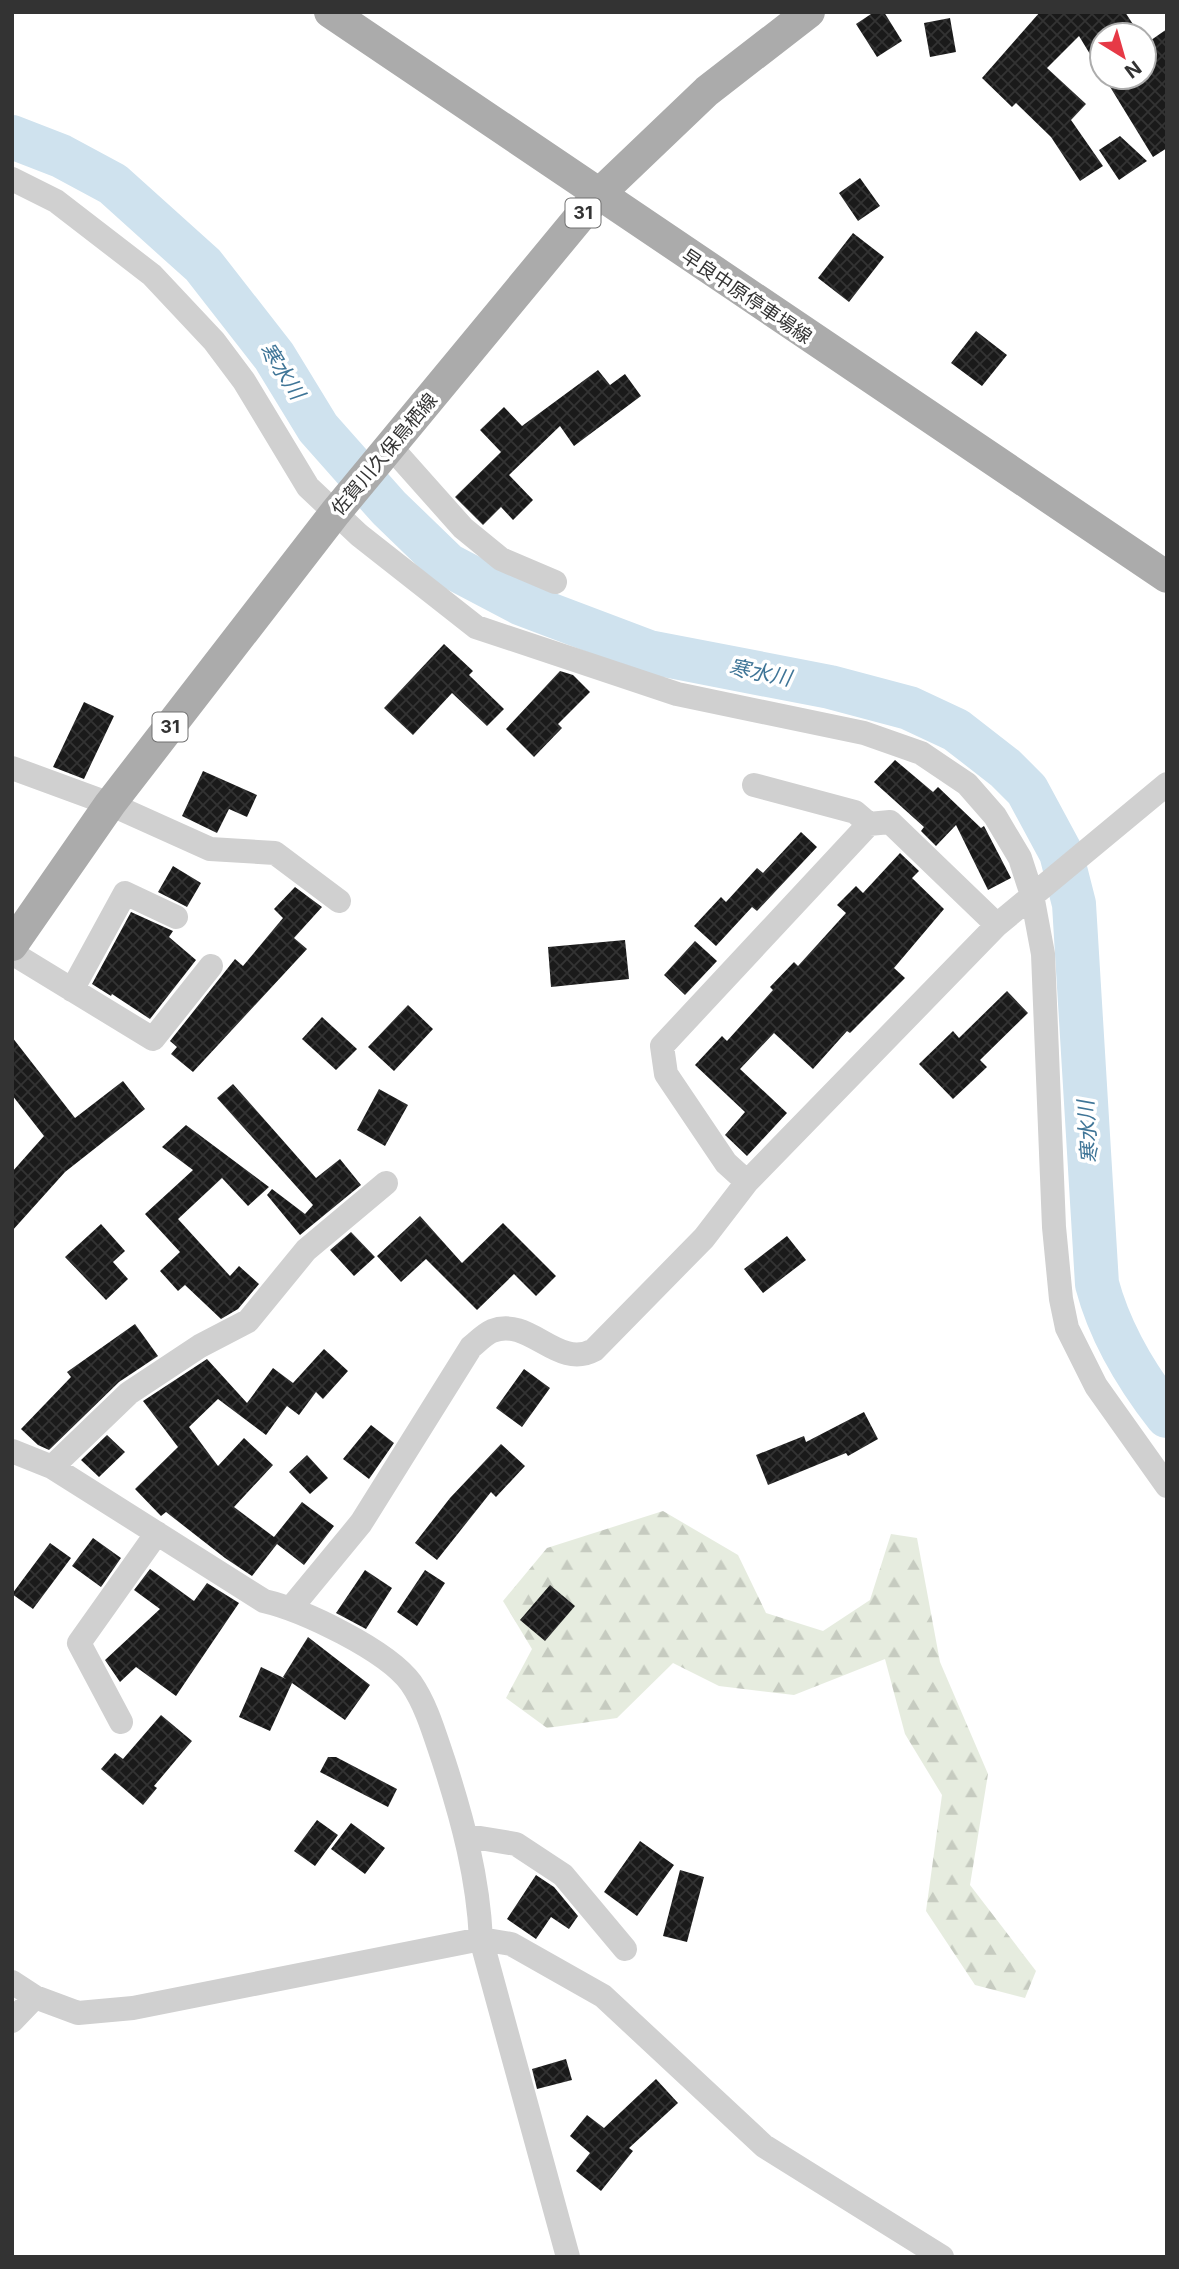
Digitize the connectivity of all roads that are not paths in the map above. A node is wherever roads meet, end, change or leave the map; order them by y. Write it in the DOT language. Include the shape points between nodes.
graph roads {
  1 [pos="330,12"];
  2 [pos="809,12"];
  3 [pos="12,179"];
  4 [pos="597,196"];
  5 [pos="390,446"];
  6 [pos="334,513"];
  7 [pos="1167,577"];
  8 [pos="555,582"];
  9 [pos="12,768"];
  10 [pos="1167,784"];
  11 [pos="754,785"];
  12 [pos="110,804"];
  13 [pos="869,824"];
  14 [pos="1031,895"];
  15 [pos="339,901"];
  16 [pos="176,917"];
  17 [pos="997,925"];
  18 [pos="12,946"];
  19 [pos="12,953"];
  20 [pos="211,966"];
  21 [pos="72,990"];
  22 [pos="747,1182"];
  23 [pos="386,1183"];
  24 [pos="12,1451"];
  25 [pos="52,1466"];
  26 [pos="1167,1486"];
  27 [pos="157,1533"];
  28 [pos="291,1608"];
  29 [pos="121,1722"];
  30 [pos="468,1836"];
  31 [pos="481,1939"];
  32 [pos="625,1950"];
  33 [pos="12,1982"];
  34 [pos="34,1997"];
  35 [pos="12,2021"];
  36 [pos="568,2257"];
  37 [pos="942,2257"];
  1 -- 4 [label="main road, 早良中原停車場線"];
  2 -- 4 [label="main road, 佐賀川久保鳥栖線 / 31" via="707,92"];
  3 -- 6 [label="street" via="56,201 152,275 214,341 244,381 308,487"];
  4 -- 5 [label="main road, 佐賀川久保鳥栖線 / 31"];
  4 -- 7 [label="main road, 早良中原停車場線"];
  5 -- 6 [label="main road, 佐賀川久保鳥栖線 / 31"];
  5 -- 8 [label="street" via="463,528 501,559"];
  6 -- 12 [label="main road, 佐賀川久保鳥栖線 / 31"];
  6 -- 14 [label="street" via="476,628 677,694 864,733 921,753 967,784 995,816 1020,858"];
  9 -- 12 [label="street"];
  10 -- 14 [label="street"];
  11 -- 13 [label="street" via="855,812"];
  12 -- 15 [label="street" via="210,849 275,853"];
  12 -- 18 [label="main road, 佐賀川久保鳥栖線 / 31"];
  13 -- 17 [label="street" via="890,822"];
  13 -- 22 [label="street" via="662,1046 666,1074 726,1163"];
  14 -- 17 [label="street"];
  14 -- 26 [label="street" via="1043,954 1054,1227 1065,1318 1078,1355 1096,1386"];
  16 -- 21 [label="street" via="125,893"];
  17 -- 22 [label="street"];
  19 -- 21 [label="street"];
  20 -- 21 [label="street" via="153,1039"];
  22 -- 28 [label="street" via="704,1238 594,1350 583,1356 568,1355 517,1330 493,1330 471,1347 361,1523"];
  23 -- 25 [label="street" via="306,1250 248,1321 129,1393"];
  24 -- 25 [label="street"];
  25 -- 27 [label="street"];
  27 -- 28 [label="street" via="264,1601"];
  27 -- 29 [label="street" via="79,1643"];
  28 -- 30 [label="street" via="372,1650 411,1684 438,1745"];
  30 -- 31 [label="street"];
  30 -- 32 [label="street" via="516,1844 564,1875"];
  31 -- 34 [label="street" via="133,2008 78,2013"];
  31 -- 36 [label="street"];
  31 -- 37 [label="street" via="511,1944 603,1996 764,2146"];
  33 -- 34 [label="street"];
  34 -- 35 [label="street"];
}
